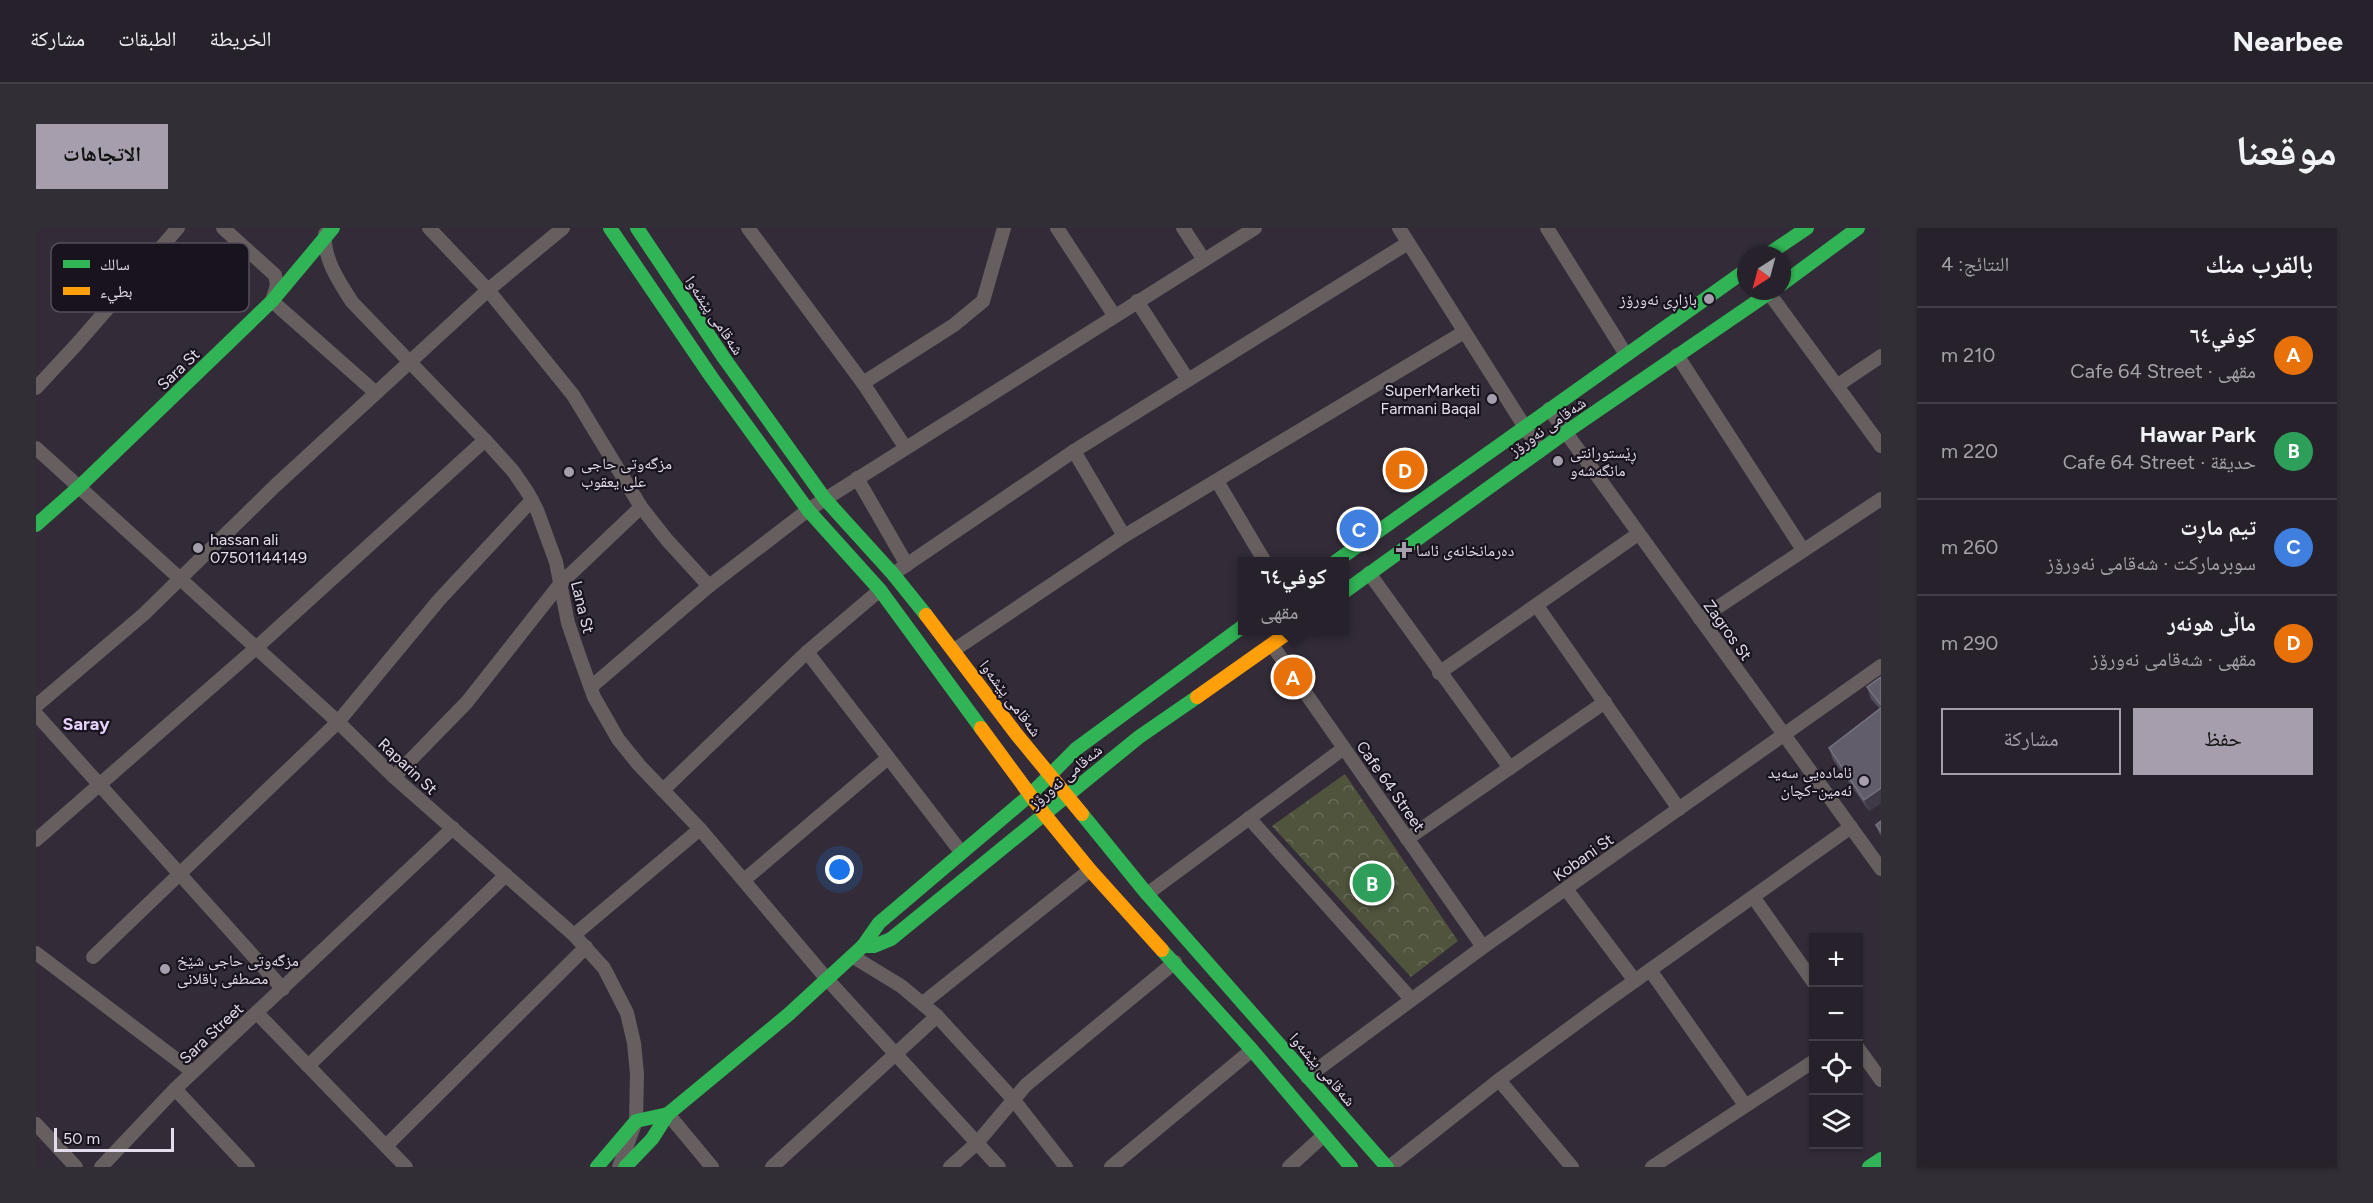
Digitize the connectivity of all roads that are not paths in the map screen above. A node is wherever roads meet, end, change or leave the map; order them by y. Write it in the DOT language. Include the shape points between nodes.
graph roads {
  1 [pos="178,228"];
  2 [pos="223,228"];
  3 [pos="429,228"];
  4 [pos="563,228"];
  5 [pos="610,228"];
  6 [pos="637,228"];
  7 [pos="748,228"];
  8 [pos="1004,228"];
  9 [pos="1057,228"];
  10 [pos="1183,228"];
  11 [pos="1255,228"];
  12 [pos="1399,228"];
  13 [pos="1564,228"];
  14 [pos="1858,228"];
  15 [pos="1805,229"];
  16 [pos="327,232"];
  17 [pos="1550,232"];
  18 [pos="165,243"];
  19 [pos="240,243"];
  20 [pos="1408,243"];
  21 [pos="1780,246"];
  22 [pos="249,252"];
  23 [pos="1204,260"];
  24 [pos="1737,276"];
  25 [pos="1791,277"];
  26 [pos="488,290"];
  27 [pos="1137,300"];
  28 [pos="1758,300"];
  29 [pos="1776,300"];
  30 [pos="272,301"];
  31 [pos="105,312"];
  32 [pos="1114,315"];
  33 [pos="1464,332"];
  34 [pos="1625,353"];
  35 [pos="1677,356"];
  36 [pos="1881,356"];
  37 [pos="410,363"];
  38 [pos="1188,381"];
  39 [pos="863,384"];
  40 [pos="1838,386"];
  41 [pos="36,388"];
  42 [pos="376,393"];
  43 [pos="1549,410"];
  44 [pos="1526,428"];
  45 [pos="1566,432"];
  46 [pos="485,440"];
  47 [pos="1881,446"];
  48 [pos="905,447"];
  49 [pos="36,448"];
  50 [pos="1074,451"];
  51 [pos="1540,451"];
  52 [pos="857,478"];
  53 [pos="1217,481"];
  54 [pos="79,487"];
  55 [pos="825,499"];
  56 [pos="532,500"];
  57 [pos="1881,500"];
  58 [pos="641,507"];
  59 [pos="808,510"];
  60 [pos="36,525"];
  61 [pos="1638,534"];
  62 [pos="1124,536"];
  63 [pos="1803,550"];
  64 [pos="1263,557"];
  65 [pos="1341,557"];
  66 [pos="906,565"];
  67 [pos="1369,573"];
  68 [pos="893,574"];
  69 [pos="180,580"];
  70 [pos="560,584"];
  71 [pos="709,586"];
  72 [pos="1349,587"];
  73 [pos="880,590"];
  74 [pos="1538,606"];
  75 [pos="1700,619"];
  76 [pos="1238,630"];
  77 [pos="1285,635"];
  78 [pos="1272,645"];
  79 [pos="256,648"];
  80 [pos="954,650"];
  81 [pos="807,652"];
  82 [pos="1881,666"];
  83 [pos="1439,673"];
  84 [pos="591,687"];
  85 [pos="1605,702"];
  86 [pos="36,706"];
  87 [pos="36,714"];
  88 [pos="338,722"];
  89 [pos="1785,735"];
  90 [pos="1344,748"];
  91 [pos="888,758"];
  92 [pos="1510,768"];
  93 [pos="1050,774"];
  94 [pos="394,777"];
  95 [pos="101,785"];
  96 [pos="663,790"];
  97 [pos="1030,795"];
  98 [pos="1067,795"];
  99 [pos="1679,809"];
  100 [pos="1045,815"];
  101 [pos="1249,818"];
  102 [pos="1851,827"];
  103 [pos="453,828"];
  104 [pos="700,829"];
  105 [pos="1407,838"];
  106 [pos="36,840"];
  107 [pos="961,852"];
  108 [pos="1881,869"];
  109 [pos="1090,870"];
  110 [pos="179,873"];
  111 [pos="506,875"];
  112 [pos="744,880"];
  113 [pos="1566,889"];
  114 [pos="1147,894"];
  115 [pos="1754,898"];
  116 [pos="574,935"];
  117 [pos="863,946"];
  118 [pos="586,947"];
  119 [pos="1483,947"];
  120 [pos="36,953"];
  121 [pos="852,956"];
  122 [pos="93,957"];
  123 [pos="1174,962"];
  124 [pos="1650,970"];
  125 [pos="1809,976"];
  126 [pos="826,978"];
  127 [pos="1635,981"];
  128 [pos="283,989"];
  129 [pos="1410,999"];
  130 [pos="923,1003"];
  131 [pos="257,1013"];
  132 [pos="937,1016"];
  133 [pos="1252,1050"];
  134 [pos="896,1055"];
  135 [pos="1863,1055"];
  136 [pos="1809,1064"];
  137 [pos="308,1066"];
  138 [pos="193,1072"];
  139 [pos="1307,1077"];
  140 [pos="1499,1080"];
  141 [pos="1881,1080"];
  142 [pos="175,1089"];
  143 [pos="1013,1100"];
  144 [pos="1745,1106"];
  145 [pos="668,1114"];
  146 [pos="636,1121"];
  147 [pos="36,1124"];
  148 [pos="1323,1136"];
  149 [pos="977,1143"];
  150 [pos="386,1146"];
  151 [pos="1881,1159"];
  152 [pos="76,1167"];
  153 [pos="101,1167"];
  154 [pos="248,1167"];
  155 [pos="406,1167"];
  156 [pos="597,1167"];
  157 [pos="619,1167"];
  158 [pos="625,1167"];
  159 [pos="712,1167"];
  160 [pos="772,1167"];
  161 [pos="950,1167"];
  162 [pos="999,1167"];
  163 [pos="1066,1167"];
  164 [pos="1111,1167"];
  165 [pos="1289,1167"];
  166 [pos="1351,1167"];
  167 [pos="1388,1167"];
  168 [pos="1572,1167"];
  169 [pos="1652,1167"];
  170 [pos="1869,1167"];
  1 -- 18 [label="street"];
  2 -- 19 [label="street"];
  3 -- 26 [label="street"];
  4 -- 26 [label="street"];
  5 -- 59 [label="main road"];
  6 -- 55 [label="main road, شەقامی پێشەوا"];
  7 -- 39 [label="street"];
  8 -- 39 [label="street" via="984,301"];
  9 -- 32 [label="street"];
  10 -- 23 [label="street"];
  11 -- 23 [label="street"];
  12 -- 20 [label="street"];
  13 -- 17 [label="street"];
  14 -- 25 [label="main road"];
  15 -- 21 [label="main road"];
  16 -- 30 [label="main road, Sara St"];
  16 -- 37 [label="street, Lana St" via="338,280 352,302"];
  17 -- 34 [label="street"];
  20 -- 33 [label="street"];
  20 -- 38 [label="street"];
  22 -- 30 [label="street" via="275,275 277,285"];
  23 -- 27 [label="street"];
  24 -- 34 [label="main road, شەقامی نەورۆز"];
  26 -- 37 [label="street"];
  26 -- 58 [label="street" via="573,395"];
  27 -- 32 [label="street"];
  27 -- 38 [label="street"];
  28 -- 35 [label="main road, شەقامی نەورۆز"];
  29 -- 40 [label="street"];
  30 -- 42 [label="street"];
  30 -- 54 [label="main road, Sara St"];
  31 -- 41 [label="street"];
  32 -- 48 [label="street"];
  33 -- 44 [label="street"];
  33 -- 53 [label="street"];
  34 -- 43 [label="main road, شەقامی نەورۆز"];
  35 -- 45 [label="main road, شەقامی نەورۆز"];
  35 -- 63 [label="street"];
  36 -- 40 [label="street"];
  37 -- 42 [label="street"];
  37 -- 46 [label="street, Lana St"];
  38 -- 50 [label="street"];
  39 -- 48 [label="street"];
  40 -- 47 [label="street"];
  42 -- 69 [label="street"];
  43 -- 44 [label="main road, شەقامی نەورۆز"];
  43 -- 45 [label="street, Zagros St"];
  44 -- 51 [label="street"];
  44 -- 65 [label="main road, شەقامی نەورۆز"];
  45 -- 51 [label="main road, شەقامی نەورۆز"];
  45 -- 61 [label="street, Zagros St"];
  46 -- 56 [label="street, Lana St"];
  46 -- 79 [label="street"];
  48 -- 52 [label="street"];
  49 -- 54 [label="street, Raparin St"];
  50 -- 62 [label="street"];
  50 -- 66 [label="street"];
  51 -- 67 [label="main road, شەقامی نەورۆز"];
  52 -- 55 [label="street"];
  52 -- 66 [label="street"];
  53 -- 62 [label="street"];
  53 -- 64 [label="street"];
  54 -- 60 [label="main road, Sara St"];
  54 -- 69 [label="street, Raparin St"];
  55 -- 59 [label="street"];
  55 -- 68 [label="main road, شەقامی پێشەوا"];
  56 -- 70 [label="street, Lana St" via="556,562"];
  56 -- 88 [label="street" via="439,600"];
  57 -- 63 [label="street"];
  58 -- 70 [label="street"];
  58 -- 71 [label="street"];
  59 -- 71 [label="street"];
  59 -- 73 [label="main road"];
  61 -- 74 [label="street"];
  61 -- 75 [label="street, Zagros St"];
  62 -- 80 [label="street"];
  63 -- 75 [label="street"];
  66 -- 68 [label="street"];
  67 -- 72 [label="main road, شەقامی نەورۆز"];
  67 -- 83 [label="street"];
  68 -- 80 [label="main road, شەقامی پێشەوا"];
  69 -- 79 [label="street, Raparin St"];
  69 -- 86 [label="street"];
  70 -- 84 [label="street, Lana St" via="568,623"];
  70 -- 94 [label="street" via="467,702"];
  71 -- 84 [label="street"];
  73 -- 81 [label="street"];
  73 -- 97 [label="main road"];
  74 -- 83 [label="street"];
  74 -- 85 [label="street"];
  75 -- 89 [label="street, Zagros St"];
  76 -- 93 [label="main road, شەقامی نەورۆز" via="1105,726"];
  77 -- 78 [label="main road, شەقامی نەورۆز"];
  78 -- 90 [label="street, Cafe 64 Street"];
  78 -- 98 [label="main road, شەقامی نەورۆز" via="1139,737"];
  79 -- 88 [label="street, Raparin St"];
  79 -- 95 [label="street"];
  80 -- 93 [label="main road, شەقامی پێشەوا"];
  81 -- 91 [label="street"];
  81 -- 96 [label="street"];
  82 -- 89 [label="street, Kobani St"];
  83 -- 92 [label="street"];
  84 -- 96 [label="street, Lana St" via="618,739"];
  85 -- 92 [label="street"];
  85 -- 99 [label="street"];
  87 -- 95 [label="street"];
  88 -- 94 [label="street, Raparin St"];
  88 -- 110 [label="street"];
  89 -- 99 [label="street, Kobani St"];
  89 -- 102 [label="street, Zagros St"];
  90 -- 101 [label="street"];
  90 -- 105 [label="street, Cafe 64 Street"];
  91 -- 107 [label="street"];
  91 -- 112 [label="street"];
  92 -- 105 [label="street"];
  93 -- 97 [label="main road, شەقامی نەورۆز"];
  93 -- 98 [label="main road, شەقامی پێشەوا"];
  94 -- 103 [label="street, Raparin St"];
  95 -- 106 [label="street"];
  95 -- 110 [label="street"];
  96 -- 104 [label="street, Lana St"];
  97 -- 100 [label="main road"];
  97 -- 107 [label="main road, شەقامی نەورۆز"];
  98 -- 100 [label="main road, شەقامی نەورۆز"];
  98 -- 114 [label="main road, شەقامی پێشەوا"];
  99 -- 113 [label="street, Kobani St"];
  100 -- 109 [label="main road"];
  100 -- 117 [label="main road, شەقامی نەورۆز" via="891,939"];
  101 -- 114 [label="street"];
  101 -- 129 [label="street"];
  102 -- 108 [label="street, Zagros St"];
  102 -- 115 [label="street"];
  103 -- 111 [label="street, Raparin St"];
  103 -- 128 [label="street, Sara Street"];
  104 -- 112 [label="street, Lana St"];
  104 -- 116 [label="street"];
  105 -- 119 [label="street, Cafe 64 Street"];
  107 -- 117 [label="main road, شەقامی نەورۆز" via="879,923"];
  109 -- 123 [label="main road"];
  109 -- 130 [label="street"];
  110 -- 122 [label="street"];
  110 -- 128 [label="street"];
  111 -- 116 [label="street, Raparin St"];
  111 -- 137 [label="street"];
  112 -- 126 [label="street, Lana St"];
  113 -- 119 [label="street, Kobani St"];
  113 -- 127 [label="street"];
  114 -- 139 [label="main road, شەقامی پێشەوا"];
  115 -- 124 [label="street"];
  115 -- 125 [label="street"];
  116 -- 118 [label="street, Raparin St"];
  117 -- 121 [label="main road, شەقامی نەورۆز"];
  118 -- 146 [label="street, Raparin St" via="604,969 627,1013 637,1074"];
  118 -- 150 [label="street"];
  119 -- 129 [label="street, Kobani St"];
  120 -- 138 [label="street"];
  121 -- 126 [label="main road, شەقامی نەورۆز"];
  121 -- 130 [label="street"];
  123 -- 133 [label="main road"];
  123 -- 143 [label="street"];
  124 -- 127 [label="street"];
  124 -- 144 [label="street"];
  126 -- 134 [label="street, Lana St"];
  126 -- 145 [label="main road, شەقامی نەورۆز" via="789,1014"];
  127 -- 140 [label="street"];
  128 -- 131 [label="street, Sara Street"];
  129 -- 139 [label="street, Kobani St"];
  130 -- 132 [label="street"];
  131 -- 137 [label="street"];
  131 -- 138 [label="street, Sara Street"];
  132 -- 134 [label="street"];
  132 -- 143 [label="street"];
  133 -- 148 [label="main road"];
  133 -- 164 [label="street"];
  134 -- 149 [label="street, Lana St"];
  134 -- 160 [label="street"];
  135 -- 141 [label="street"];
  136 -- 144 [label="street"];
  137 -- 150 [label="street"];
  138 -- 142 [label="street, Sara Street"];
  139 -- 167 [label="main road, شەقامی پێشەوا"];
  140 -- 167 [label="street"];
  140 -- 168 [label="street"];
  142 -- 153 [label="street, Sara Street"];
  142 -- 154 [label="street"];
  143 -- 149 [label="street"];
  143 -- 163 [label="street"];
  144 -- 169 [label="street"];
  145 -- 146 [label="main road, شەقامی نەورۆز"];
  145 -- 158 [label="main road, شەقامی نەورۆز" via="652,1139"];
  145 -- 159 [label="street"];
  146 -- 156 [label="main road"];
  146 -- 157 [label="street, Raparin St"];
  147 -- 152 [label="street"];
  148 -- 165 [label="street"];
  148 -- 166 [label="main road"];
  149 -- 161 [label="street"];
  149 -- 162 [label="street, Lana St"];
  150 -- 155 [label="street"];
  151 -- 170 [label="main road"];
}
